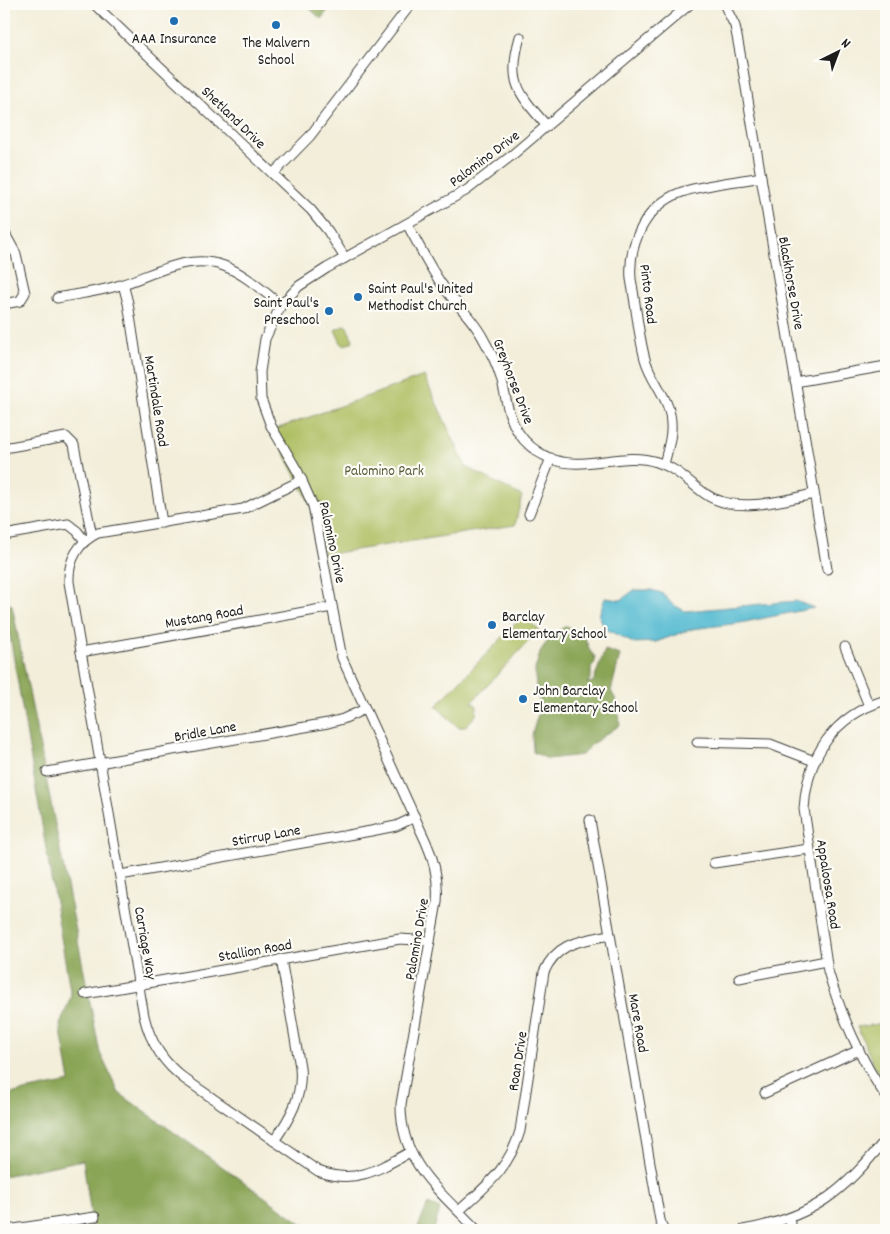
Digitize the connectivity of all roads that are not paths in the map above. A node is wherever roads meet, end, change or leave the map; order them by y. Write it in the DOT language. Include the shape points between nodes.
graph roads {
  1 [pos="94,4"];
  2 [pos="411,4"];
  3 [pos="690,4"];
  4 [pos="724,4"];
  5 [pos="520,37"];
  6 [pos="547,126"];
  7 [pos="273,174"];
  8 [pos="761,177"];
  9 [pos="407,224"];
  10 [pos="4,232"];
  11 [pos="346,258"];
  12 [pos="123,284"];
  13 [pos="57,298"];
  14 [pos="4,304"];
  15 [pos="281,305"];
  16 [pos="886,366"];
  17 [pos="795,382"];
  18 [pos="4,448"];
  19 [pos="551,458"];
  20 [pos="664,464"];
  21 [pos="302,480"];
  22 [pos="814,494"];
  23 [pos="529,514"];
  24 [pos="162,523"];
  25 [pos="4,535"];
  26 [pos="86,541"];
  27 [pos="827,569"];
  28 [pos="332,607"];
  29 [pos="845,647"];
  30 [pos="81,652"];
  31 [pos="886,700"];
  32 [pos="869,706"];
  33 [pos="365,709"];
  34 [pos="697,742"];
  35 [pos="814,761"];
  36 [pos="100,763"];
  37 [pos="47,772"];
  38 [pos="415,817"];
  39 [pos="590,820"];
  40 [pos="809,849"];
  41 [pos="714,862"];
  42 [pos="120,875"];
  43 [pos="610,935"];
  44 [pos="430,941"];
  45 [pos="281,960"];
  46 [pos="826,961"];
  47 [pos="739,978"];
  48 [pos="139,984"];
  49 [pos="85,994"];
  50 [pos="859,1050"];
  51 [pos="765,1093"];
  52 [pos="886,1096"];
  53 [pos="886,1139"];
  54 [pos="274,1142"];
  55 [pos="410,1152"];
  56 [pos="459,1211"];
  57 [pos="95,1217"];
  58 [pos="790,1218"];
  59 [pos="7,1230"];
  60 [pos="477,1230"];
  61 [pos="663,1230"];
  62 [pos="743,1230"];
  63 [pos="792,1230"];
  1 -- 7 [label="street, Shetland Drive"];
  2 -- 7 [label="street" via="310,136"];
  3 -- 6 [label="street, Palomino Drive"];
  4 -- 8 [label="street, Blackhorse Drive" via="735,26"];
  5 -- 6 [label="street" via="514,68 517,84 522,97"];
  6 -- 9 [label="street, Palomino Drive" via="467,190"];
  7 -- 11 [label="street, Shetland Drive" via="320,220"];
  8 -- 17 [label="street, Blackhorse Drive"];
  8 -- 20 [label="street, Pinto Road" via="672,196 650,215 633,246 631,279 644,352 650,375 665,400 670,416 672,432"];
  9 -- 11 [label="street, Palomino Drive"];
  9 -- 19 [label="street, Greyhorse Drive" via="438,280 484,340 496,364 509,414 518,432 532,448"];
  10 -- 14 [label="street" via="16,254 25,286 20,301"];
  11 -- 15 [label="street, Palomino Drive" via="308,279"];
  12 -- 13 [label="street"];
  12 -- 15 [label="street" via="187,262 212,262 241,275"];
  12 -- 24 [label="street, Martindale Road"];
  15 -- 21 [label="street, Palomino Drive" via="265,339 260,362 260,386 271,426"];
  16 -- 17 [label="street"];
  17 -- 22 [label="street, Blackhorse Drive"];
  18 -- 26 [label="street" via="66,437 70,441 74,446"];
  19 -- 20 [label="street, Greyhorse Drive" via="582,463 626,457"];
  19 -- 23 [label="street"];
  20 -- 22 [label="street, Greyhorse Drive" via="681,473 704,493 729,504 747,505"];
  21 -- 24 [label="street" via="243,509"];
  21 -- 28 [label="street, Palomino Drive" via="317,518"];
  22 -- 27 [label="street, Blackhorse Drive"];
  24 -- 26 [label="street" via="98,533"];
  25 -- 26 [label="street" via="68,524"];
  26 -- 30 [label="street, Carriage Way" via="73,558 68,575"];
  28 -- 30 [label="street, Mustang Road"];
  28 -- 33 [label="street, Palomino Drive" via="342,658"];
  29 -- 32 [label="street"];
  30 -- 36 [label="street, Carriage Way"];
  31 -- 32 [label="street, Appaloosa Road"];
  32 -- 35 [label="street, Appaloosa Road" via="838,727"];
  33 -- 36 [label="street, Bridle Lane" via="328,724"];
  33 -- 38 [label="street, Palomino Drive"];
  34 -- 35 [label="street" via="770,744"];
  35 -- 40 [label="street, Appaloosa Road" via="807,780 804,809"];
  36 -- 37 [label="street, Bridle Lane"];
  36 -- 42 [label="street, Carriage Way"];
  38 -- 42 [label="street, Stirrup Lane" via="396,826 371,831"];
  38 -- 44 [label="street, Palomino Drive" via="438,876"];
  39 -- 43 [label="street, Mare Road"];
  40 -- 41 [label="street"];
  40 -- 46 [label="street, Appaloosa Road"];
  42 -- 48 [label="street, Carriage Way"];
  43 -- 56 [label="street, Roan Drive" via="568,945 547,965 516,1144 499,1173"];
  43 -- 61 [label="street, Mare Road"];
  44 -- 45 [label="street, Stallion Road" via="400,939"];
  44 -- 55 [label="street, Palomino Drive" via="401,1104 402,1130"];
  45 -- 48 [label="street, Stallion Road"];
  45 -- 54 [label="street" via="301,1085 292,1114"];
  46 -- 47 [label="street"];
  46 -- 50 [label="street, Appaloosa Road" via="832,986"];
  48 -- 49 [label="street, Stallion Road"];
  48 -- 54 [label="street, Carriage Way" via="150,1036 165,1061 186,1080"];
  50 -- 51 [label="street"];
  50 -- 52 [label="street, Appaloosa Road"];
  53 -- 58 [label="street" via="840,1189 820,1204"];
  54 -- 55 [label="street, Carriage Way" via="318,1171 344,1177 370,1172"];
  55 -- 56 [label="street, Palomino Drive" via="425,1175"];
  56 -- 60 [label="street, Palomino Drive"];
  57 -- 59 [label="street"];
  58 -- 62 [label="street"];
  58 -- 63 [label="street"];
}
